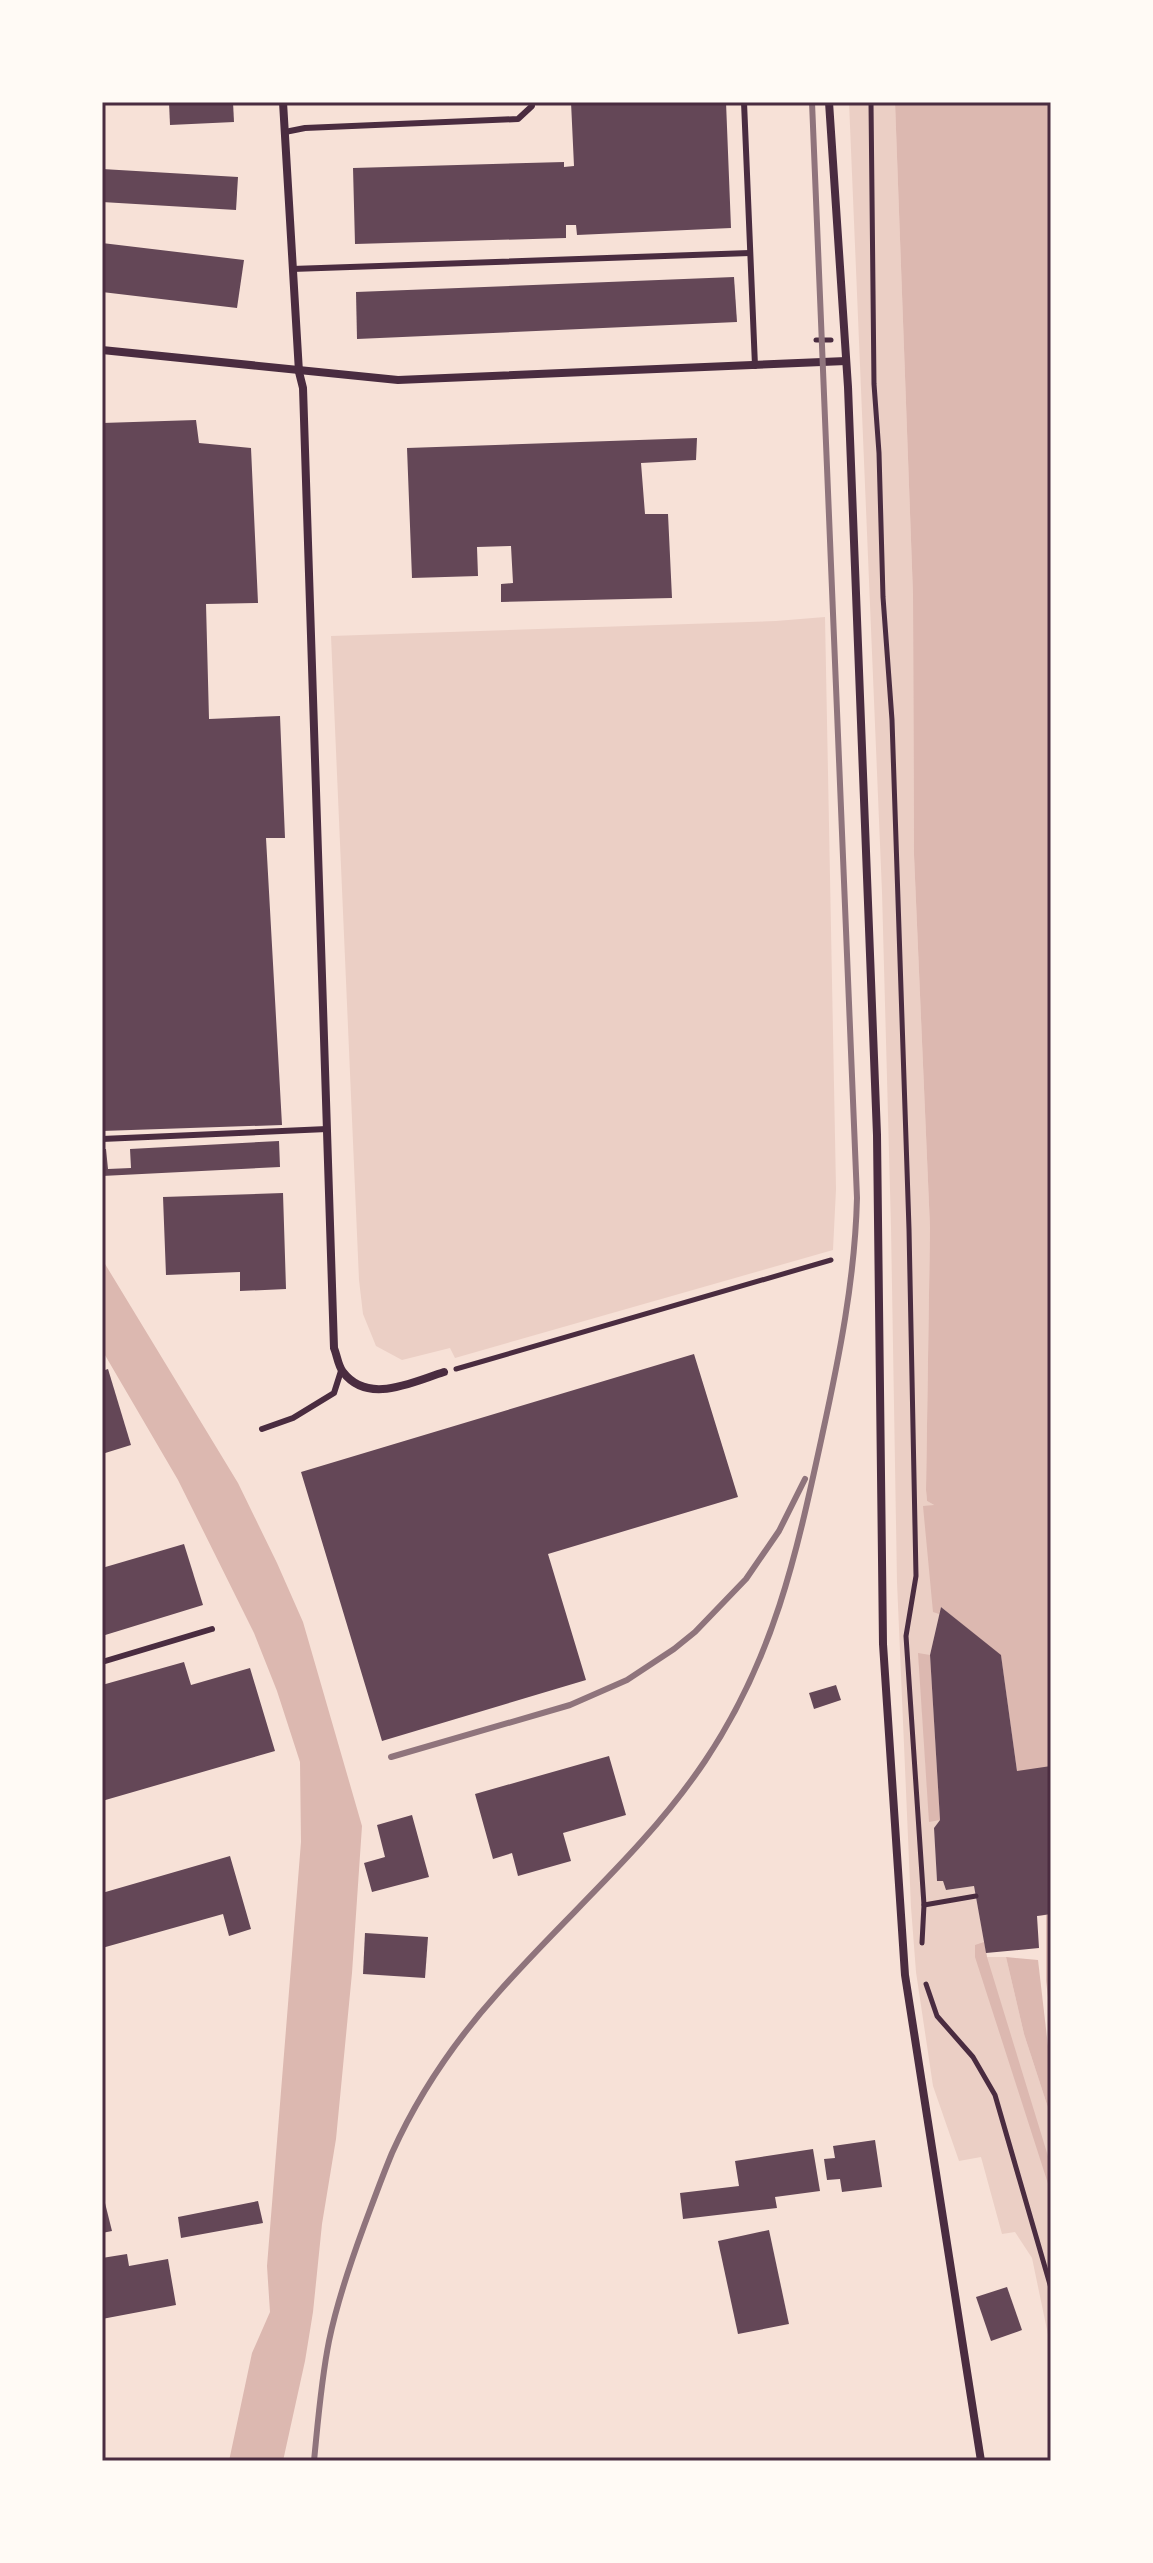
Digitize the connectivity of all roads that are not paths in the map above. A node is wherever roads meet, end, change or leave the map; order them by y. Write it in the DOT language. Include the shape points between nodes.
graph roads {
  1 [pos="283,102"];
  2 [pos="531,102"];
  3 [pos="744,102"];
  4 [pos="829,102"];
  5 [pos="285,132"];
  6 [pos="750,253"];
  7 [pos="292,269"];
  8 [pos="102,350"];
  9 [pos="846,361"];
  10 [pos="755,366"];
  11 [pos="299,372"];
  12 [pos="327,1129"];
  13 [pos="102,1139"];
  14 [pos="341,1371"];
  15 [pos="444,1372"];
  16 [pos="262,1429"];
  17 [pos="212,1629"];
  18 [pos="102,1662"];
  19 [pos="981,2461"];
  1 -- 5 [label="street"];
  2 -- 5 [label="lane" via="518,119"];
  3 -- 6 [label="lane"];
  4 -- 9 [label="street"];
  5 -- 7 [label="street"];
  6 -- 7 [label="lane"];
  6 -- 10 [label="lane"];
  7 -- 11 [label="street"];
  8 -- 11 [label="street"];
  9 -- 10 [label="street"];
  9 -- 19 [label="street" via="877,1135 883,1644 900,1912 905,1975"];
  10 -- 11 [label="street" via="398,380"];
  11 -- 12 [label="street"];
  12 -- 13 [label="lane"];
  12 -- 14 [label="street" via="334,1348"];
  14 -- 15 [label="street" via="361,1387 385,1390"];
  14 -- 16 [label="lane" via="334,1393 293,1418"];
  17 -- 18 [label="lane"];
}
